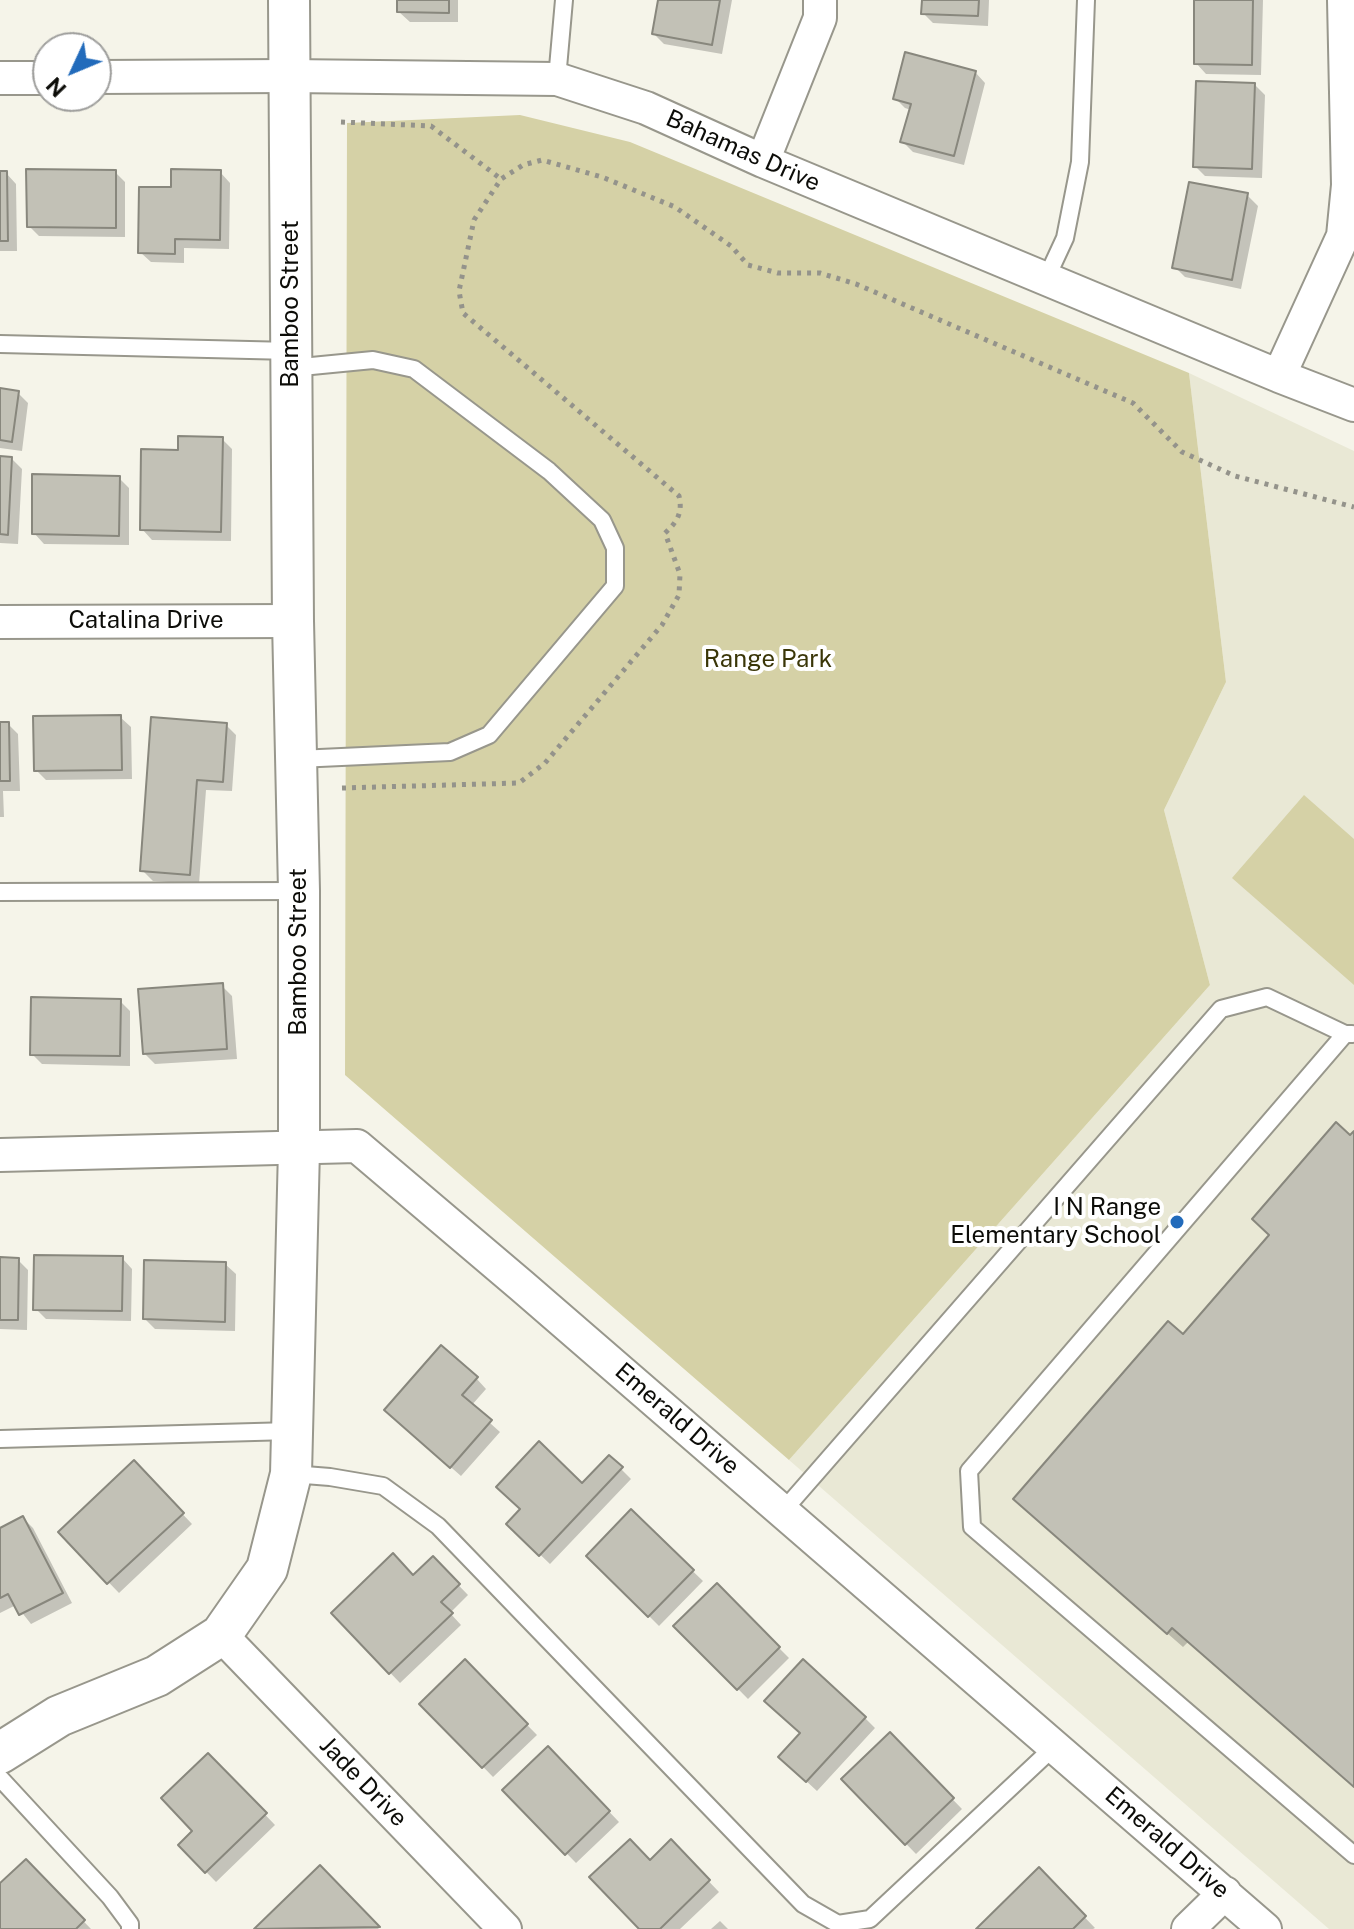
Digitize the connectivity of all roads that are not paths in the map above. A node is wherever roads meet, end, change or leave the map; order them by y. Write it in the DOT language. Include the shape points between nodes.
graph roads {
  1 [pos="289,0"];
  2 [pos="564,0"];
  3 [pos="820,0"];
  4 [pos="1086,0"];
  5 [pos="1344,0"];
  6 [pos="289,76"];
  7 [pos="112,77"];
  8 [pos="0,78"];
  9 [pos="32,78"];
  10 [pos="557,79"];
  11 [pos="763,161"];
  12 [pos="1046,279"];
  13 [pos="0,344"];
  14 [pos="291,359"];
  15 [pos="1279,376"];
  16 [pos="1354,405"];
  17 [pos="293,621"];
  18 [pos="0,622"];
  19 [pos="296,759"];
  20 [pos="299,891"];
  21 [pos="0,892"];
  22 [pos="1349,1034"];
  23 [pos="299,1149"];
  24 [pos="0,1155"];
  25 [pos="291,1431"];
  26 [pos="0,1439"];
  27 [pos="291,1474"];
  28 [pos="783,1511"];
  29 [pos="221,1635"];
  30 [pos="1055,1746"];
  31 [pos="0,1753"];
  32 [pos="0,1778"];
  33 [pos="1354,1855"];
  34 [pos="1225,1893"];
  35 [pos="130,1929"];
  36 [pos="505,1929"];
  37 [pos="1188,1929"];
  38 [pos="1265,1929"];
  1 -- 6 [label="street, Bamboo Street"];
  2 -- 10 [label="lane"];
  3 -- 11 [label="street" via="820,18"];
  4 -- 12 [label="lane" via="1080,162 1065,238"];
  5 -- 15 [label="street" via="1348,185 1343,236"];
  6 -- 7 [label="street, Bahamas Drive"];
  6 -- 10 [label="street, Bahamas Drive"];
  6 -- 14 [label="street, Bamboo Street"];
  8 -- 9 [label="street"];
  10 -- 11 [label="street, Bahamas Drive" via="646,108"];
  11 -- 12 [label="street, Bahamas Drive"];
  12 -- 15 [label="street, Bahamas Drive"];
  13 -- 14 [label="lane"];
  14 -- 17 [label="street, Bamboo Street"];
  14 -- 19 [label="lane" via="373,360 414,369 549,471 602,520 615,548 615,586 489,735 450,752"];
  15 -- 16 [label="street, Bahamas Drive"];
  17 -- 18 [label="street, Catalina Drive"];
  17 -- 19 [label="street, Bamboo Street"];
  19 -- 20 [label="street, Bamboo Street"];
  20 -- 21 [label="lane"];
  20 -- 23 [label="street, Bamboo Street"];
  22 -- 28 [label="lane" via="1267,997 1221,1009"];
  22 -- 33 [label="lane" via="969,1471 972,1527"];
  23 -- 24 [label="street, Emerald Drive"];
  23 -- 25 [label="street, Bamboo Street"];
  23 -- 28 [label="street, Emerald Drive" via="357,1146"];
  25 -- 26 [label="lane"];
  25 -- 27 [label="street, Bamboo Street"];
  27 -- 29 [label="street, Bamboo Street" via="267,1569"];
  27 -- 30 [label="lane" via="383,1486 438,1526 803,1904 838,1924 870,1919"];
  28 -- 30 [label="street, Emerald Drive"];
  29 -- 31 [label="street, Bamboo Street" via="157,1676 59,1716"];
  29 -- 36 [label="street, Jade Drive"];
  30 -- 34 [label="street, Emerald Drive"];
  32 -- 35 [label="lane" via="110,1897"];
  34 -- 37 [label="street"];
  34 -- 38 [label="street, Emerald Drive"];
}
